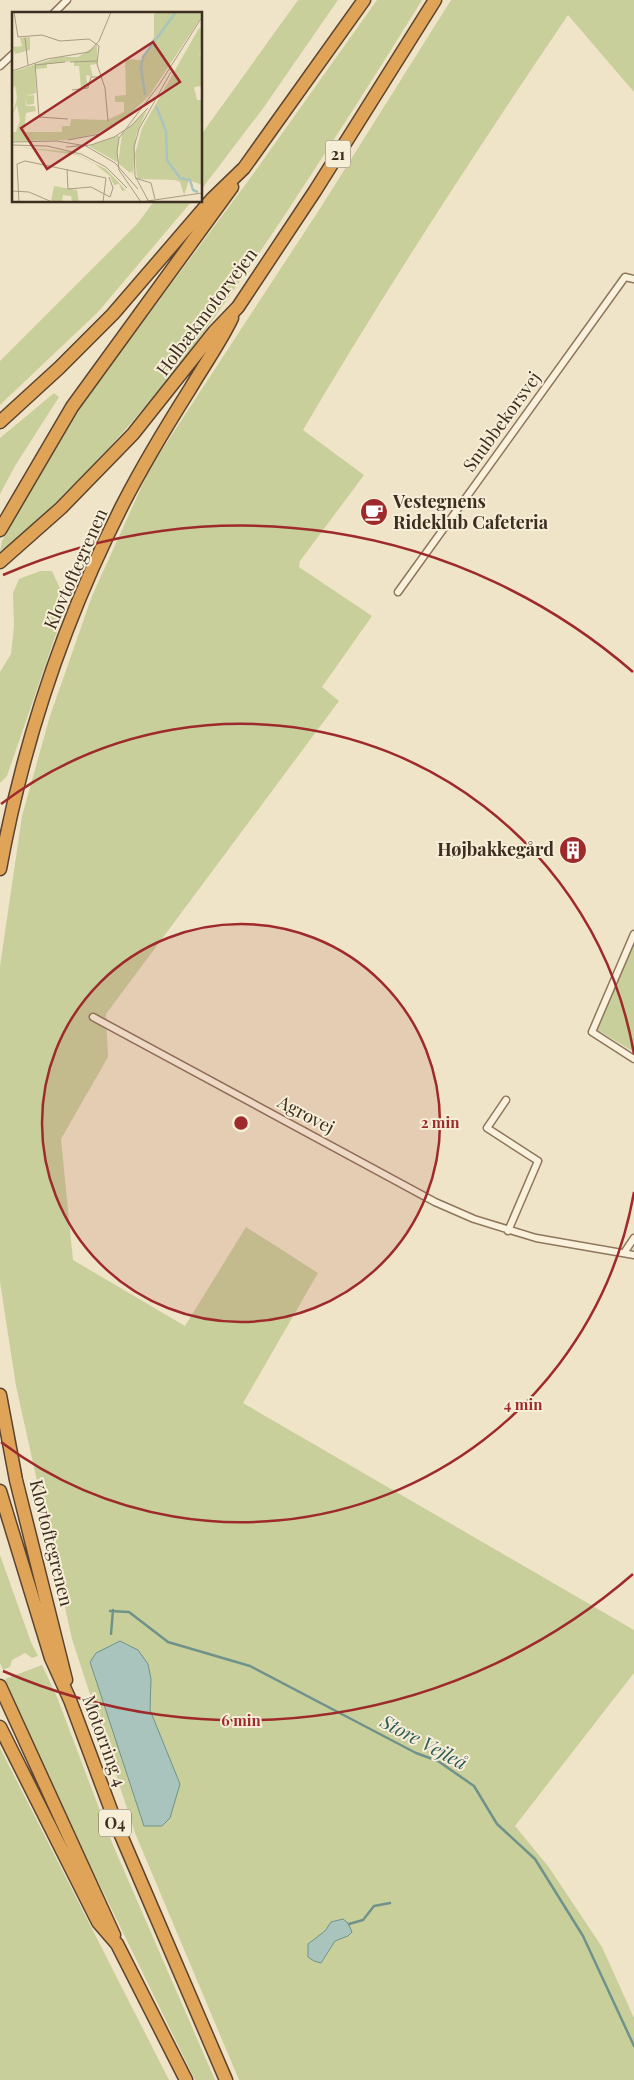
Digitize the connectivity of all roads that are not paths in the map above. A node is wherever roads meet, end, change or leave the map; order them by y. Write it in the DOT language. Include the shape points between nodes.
graph roads {
  1 [pos="67,0"];
  2 [pos="364,0"];
  3 [pos="435,0"];
  4 [pos="55,12"];
  5 [pos="12,55"];
  6 [pos="0,66"];
  7 [pos="244,168"];
  8 [pos="634,279"];
  9 [pos="238,307"];
  10 [pos="0,422"];
  11 [pos="0,530"];
  12 [pos="0,562"];
  13 [pos="398,592"];
  14 [pos="0,869"];
  15 [pos="634,934"];
  16 [pos="93,1017"];
  17 [pos="634,1059"];
  18 [pos="506,1100"];
  19 [pos="508,1230"];
  20 [pos="634,1238"];
  21 [pos="624,1254"];
  22 [pos="634,1255"];
  23 [pos="0,1395"];
  24 [pos="0,1491"];
  25 [pos="0,1686"];
  26 [pos="70,1700"];
  27 [pos="0,1727"];
  28 [pos="118,1944"];
  29 [pos="186,2080"];
  30 [pos="226,2080"];
  1 -- 4 [label="street"];
  2 -- 7 [label="highway"];
  3 -- 9 [label="highway, Holbækmotorvejen / 21"];
  5 -- 6 [label="street"];
  7 -- 10 [label="highway" via="212,199 113,314"];
  7 -- 11 [label="highway" via="72,407"];
  8 -- 13 [label="street, Snubbekorsvej" via="625,277"];
  9 -- 12 [label="highway, Holbækmotorvejen / 21" via="214,332 133,434 81,488"];
  9 -- 14 [label="highway, Klovtoftegrenen" via="223,338 132,488 86,586 36,723 10,818"];
  15 -- 17 [label="street" via="592,1032"];
  16 -- 19 [label="street, Agrovej" via="435,1202"];
  18 -- 19 [label="street" via="487,1128 538,1161"];
  19 -- 21 [label="street, Agrovej"];
  20 -- 21 [label="street"];
  21 -- 22 [label="street, Agrovej"];
  23 -- 26 [label="highway, Klovtoftegrenen" via="16,1480"];
  24 -- 26 [label="highway, Motorring 4 / O4" via="51,1658"];
  25 -- 28 [label="highway"];
  26 -- 30 [label="highway, Motorring 4 / O4" via="116,1826"];
  27 -- 28 [label="highway" via="98,1922"];
  28 -- 29 [label="highway"];
}
